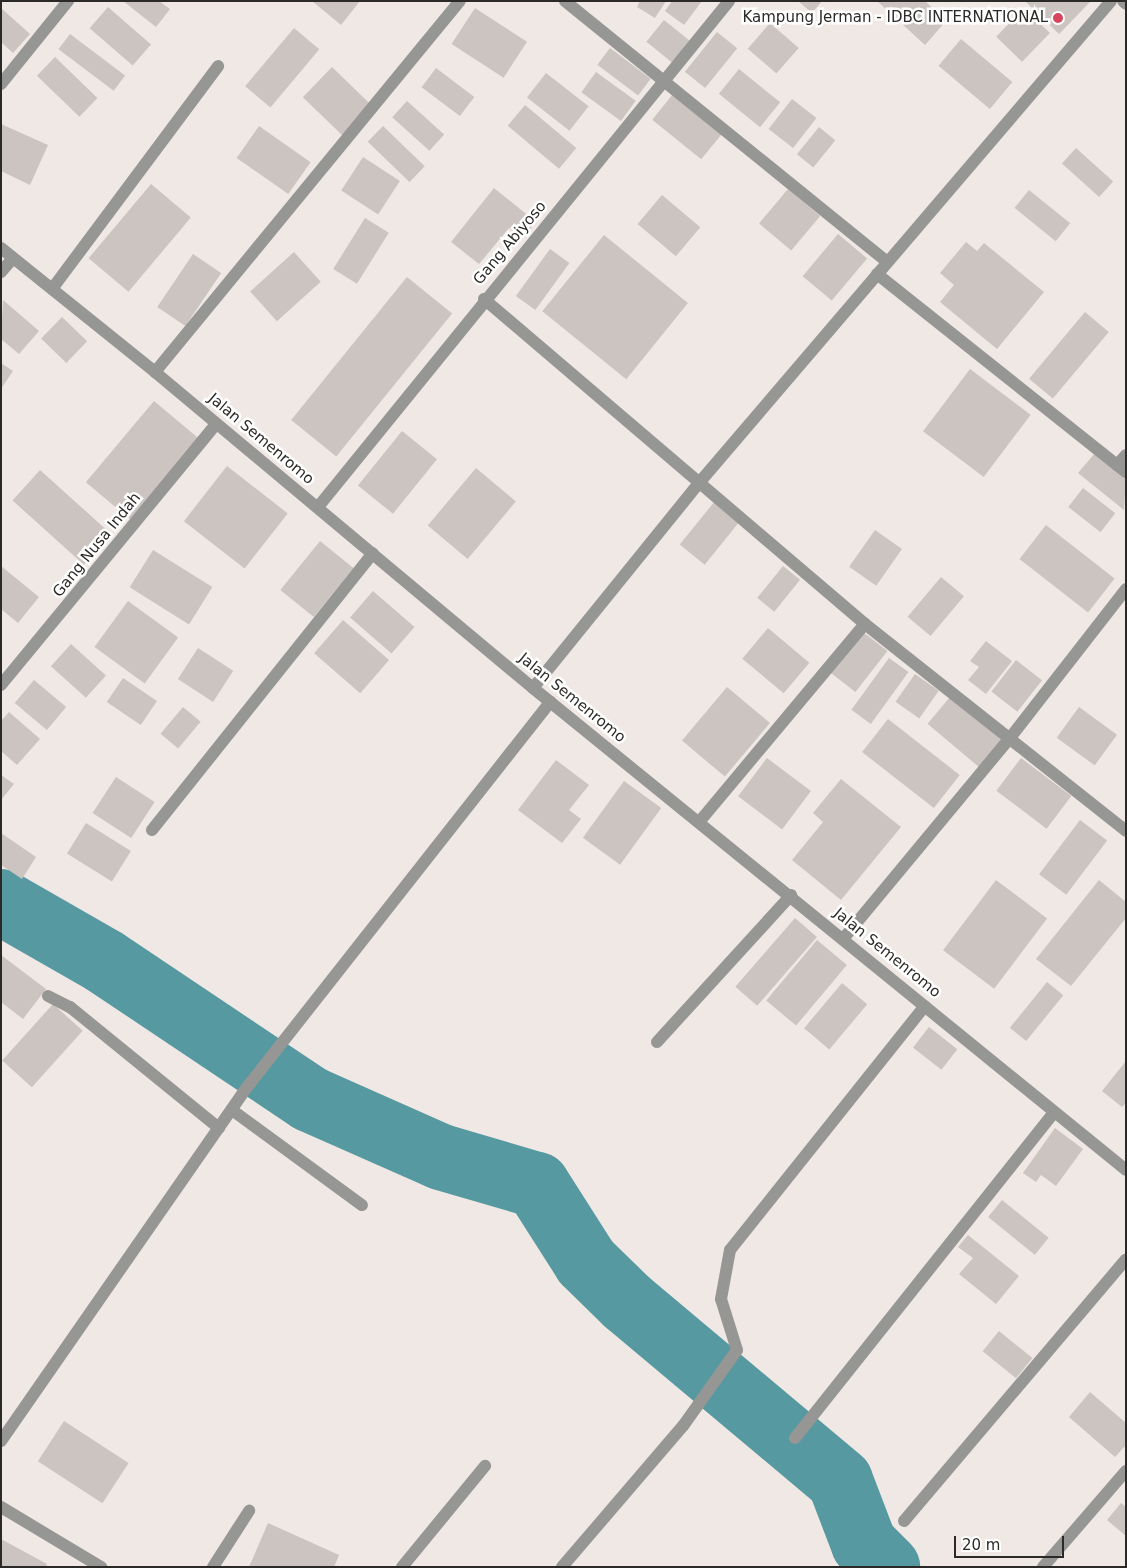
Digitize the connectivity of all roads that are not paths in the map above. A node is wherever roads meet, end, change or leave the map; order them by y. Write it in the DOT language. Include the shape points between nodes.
graph roads {
  1 [pos="68,1"];
  2 [pos="460,1"];
  3 [pos="565,1"];
  4 [pos="729,1"];
  5 [pos="1111,1"];
  6 [pos="1123,1"];
  7 [pos="1126,4"];
  8 [pos="218,66"];
  9 [pos="664,82"];
  10 [pos="1,84"];
  11 [pos="1,248"];
  12 [pos="13,258"];
  13 [pos="886,261"];
  14 [pos="1,272"];
  15 [pos="878,274"];
  16 [pos="52,288"];
  17 [pos="484,299"];
  18 [pos="155,372"];
  19 [pos="216,424"];
  20 [pos="1126,455"];
  21 [pos="1122,469"];
  22 [pos="699,483"];
  23 [pos="318,507"];
  24 [pos="373,553"];
  25 [pos="1126,589"];
  26 [pos="865,624"];
  27 [pos="1,685"];
  28 [pos="533,688"];
  29 [pos="550,702"];
  30 [pos="1010,738"];
  31 [pos="700,821"];
  32 [pos="152,830"];
  33 [pos="1126,831"];
  34 [pos="791,895"];
  35 [pos="844,939"];
  36 [pos="48,996"];
  37 [pos="925,1006"];
  38 [pos="656,1042"];
  39 [pos="232,1110"];
  40 [pos="1054,1112"];
  41 [pos="219,1128"];
  42 [pos="1126,1170"];
  43 [pos="362,1205"];
  44 [pos="1126,1259"];
  45 [pos="795,1438"];
  46 [pos="1,1441"];
  47 [pos="485,1466"];
  48 [pos="1126,1471"];
  49 [pos="1,1507"];
  50 [pos="248,1511"];
  51 [pos="904,1521"];
  52 [pos="101,1567"];
  53 [pos="213,1567"];
  54 [pos="402,1567"];
  55 [pos="562,1567"];
  56 [pos="1043,1567"];
  1 -- 10 [label="street"];
  2 -- 18 [label="street"];
  3 -- 9 [label="street"];
  4 -- 9 [label="street, Gang Abiyoso"];
  5 -- 13 [label="street"];
  6 -- 7 [label="street"];
  8 -- 16 [label="street"];
  9 -- 13 [label="street"];
  9 -- 17 [label="street, Gang Abiyoso"];
  11 -- 12 [label="street, Jalan Semenromo"];
  12 -- 14 [label="street"];
  12 -- 16 [label="street, Jalan Semenromo"];
  13 -- 15 [label="street"];
  15 -- 21 [label="street"];
  15 -- 22 [label="street"];
  16 -- 18 [label="street, Jalan Semenromo"];
  17 -- 22 [label="street"];
  17 -- 23 [label="street, Gang Abiyoso"];
  18 -- 19 [label="street, Jalan Semenromo"];
  19 -- 23 [label="street, Jalan Semenromo"];
  19 -- 27 [label="street, Gang Nusa Indah"];
  20 -- 21 [label="street"];
  22 -- 26 [label="street"];
  22 -- 28 [label="street"];
  23 -- 24 [label="street, Jalan Semenromo"];
  24 -- 28 [label="street, Jalan Semenromo"];
  24 -- 32 [label="street"];
  25 -- 30 [label="street"];
  26 -- 30 [label="street"];
  26 -- 31 [label="street"];
  28 -- 29 [label="street, Jalan Semenromo"];
  29 -- 31 [label="street, Jalan Semenromo"];
  29 -- 39 [label="street"];
  30 -- 33 [label="street"];
  30 -- 35 [label="street"];
  31 -- 34 [label="street, Jalan Semenromo"];
  34 -- 35 [label="street, Jalan Semenromo"];
  34 -- 38 [label="street"];
  35 -- 37 [label="street, Jalan Semenromo"];
  36 -- 41 [label="street" via="70,1007"];
  37 -- 40 [label="street, Jalan Semenromo"];
  37 -- 55 [label="street" via="730,1250 721,1299 737,1350 705,1397"];
  39 -- 41 [label="street"];
  39 -- 43 [label="street"];
  40 -- 42 [label="street, Jalan Semenromo"];
  40 -- 45 [label="street"];
  41 -- 46 [label="street"];
  44 -- 51 [label="street"];
  47 -- 54 [label="street"];
  48 -- 56 [label="street"];
  49 -- 52 [label="street"];
  50 -- 53 [label="street"];
}
